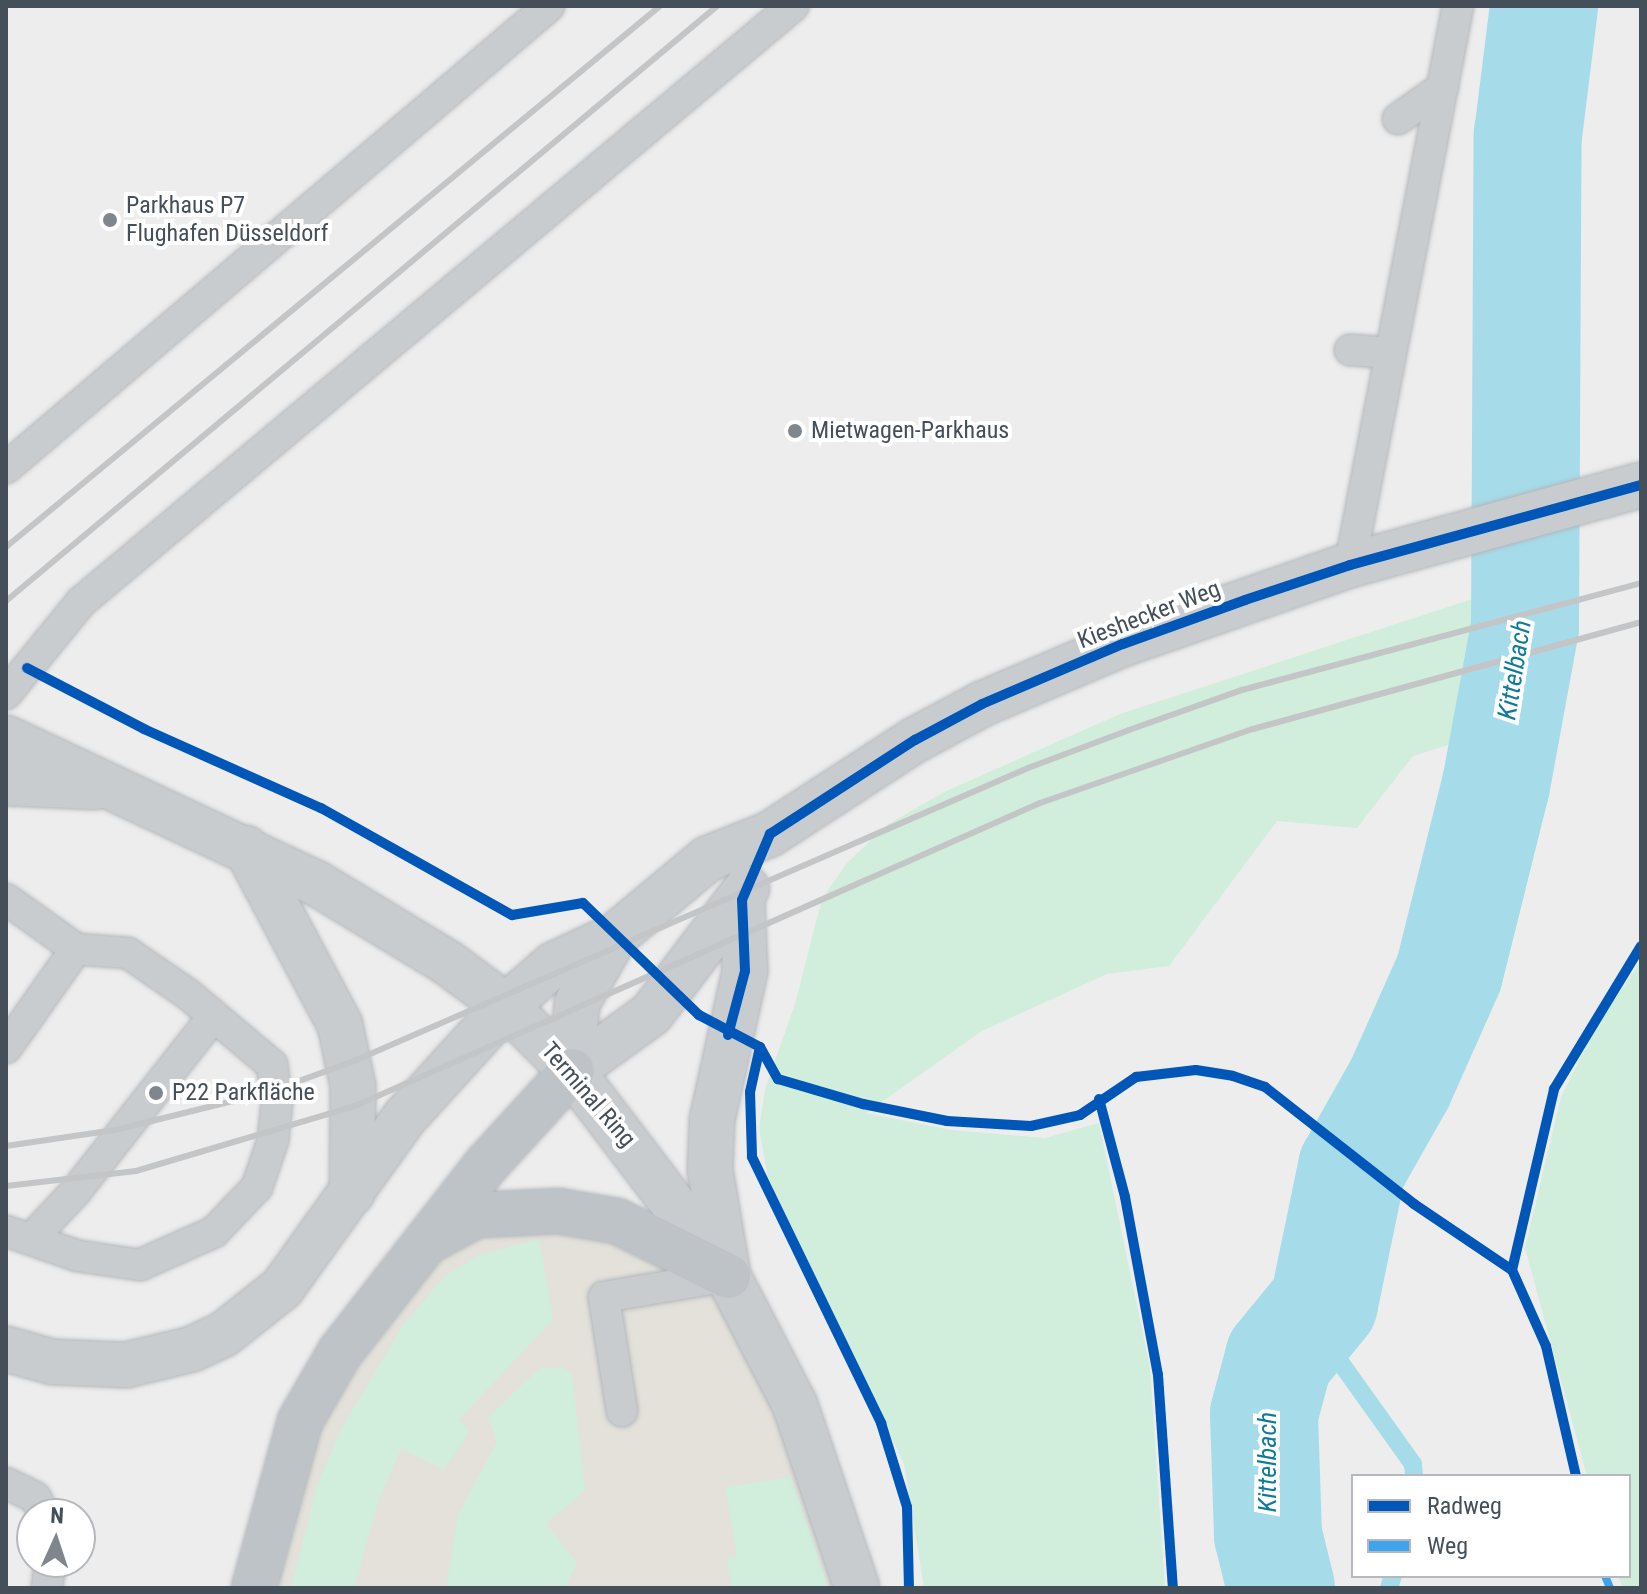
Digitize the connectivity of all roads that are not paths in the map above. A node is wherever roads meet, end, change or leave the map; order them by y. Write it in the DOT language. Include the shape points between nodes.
graph roads {
  1 [pos="549,6"];
  2 [pos="793,6"];
  3 [pos="1458,6"];
  4 [pos="1443,87"];
  5 [pos="1398,119"];
  6 [pos="1350,350"];
  7 [pos="1389,353"];
  8 [pos="6,468"];
  9 [pos="1641,485"];
  10 [pos="1350,565"];
  11 [pos="6,694"];
  12 [pos="6,738"];
  13 [pos="6,783"];
  14 [pos="117,788"];
  15 [pos="770,834"];
  16 [pos="246,848"];
  17 [pos="6,899"];
  18 [pos="742,900"];
  19 [pos="615,936"];
  20 [pos="76,949"];
  21 [pos="506,1006"];
  22 [pos="212,1018"];
  23 [pos="6,1048"];
  24 [pos="572,1071"];
  25 [pos="352,1193"];
  26 [pos="18,1235"];
  27 [pos="421,1245"];
  28 [pos="728,1276"];
  29 [pos="6,1349"];
  30 [pos="622,1411"];
  31 [pos="6,1483"];
  32 [pos="36,1498"];
  33 [pos="254,1588"];
  34 [pos="857,1588"];
  1 -- 8 [label="lane"];
  2 -- 11 [label="lane" via="81,602"];
  3 -- 4 [label="lane"];
  4 -- 5 [label="lane"];
  4 -- 7 [label="lane"];
  6 -- 7 [label="lane"];
  7 -- 10 [label="lane"];
  9 -- 10 [label="street, Kieshecker Weg"];
  10 -- 15 [label="street, Kieshecker Weg" via="1123,644 982,704 846,782"];
  12 -- 14 [label="street, Terminal Ring"];
  13 -- 14 [label="street, Terminal Ring"];
  14 -- 16 [label="street, Terminal Ring"];
  15 -- 18 [label="street"];
  15 -- 19 [label="street, Kieshecker Weg" via="707,859"];
  16 -- 21 [label="street, Terminal Ring" via="382,923"];
  16 -- 25 [label="street" via="340,1025 353,1086"];
  17 -- 20 [label="lane"];
  18 -- 24 [label="street" via="651,1014"];
  18 -- 28 [label="street" via="745,971 715,1106 710,1157"];
  19 -- 21 [label="street, Kieshecker Weg" via="553,965"];
  19 -- 24 [label="street, Kieshecker Weg" via="577,1003"];
  20 -- 22 [label="lane" via="128,953 189,995"];
  20 -- 23 [label="lane"];
  21 -- 24 [label="street, Terminal Ring"];
  21 -- 25 [label="street, Kieshecker Weg" via="405,1117"];
  22 -- 26 [label="lane" via="76,1191"];
  22 -- 26 [label="lane" via="272,1065 277,1102 273,1140 257,1187 214,1232 140,1265 78,1256"];
  24 -- 27 [label="highway"];
  24 -- 28 [label="street, Terminal Ring"];
  25 -- 29 [label="street, Kieshecker Weg" via="282,1288 224,1334 192,1349 126,1365 53,1362"];
  27 -- 28 [label="highway" via="476,1215 558,1211 617,1221"];
  27 -- 33 [label="highway" via="340,1352 300,1421"];
  28 -- 30 [label="lane" via="604,1297"];
  28 -- 34 [label="street, Terminal Ring" via="795,1405"];
  31 -- 32 [label="lane"];
}
